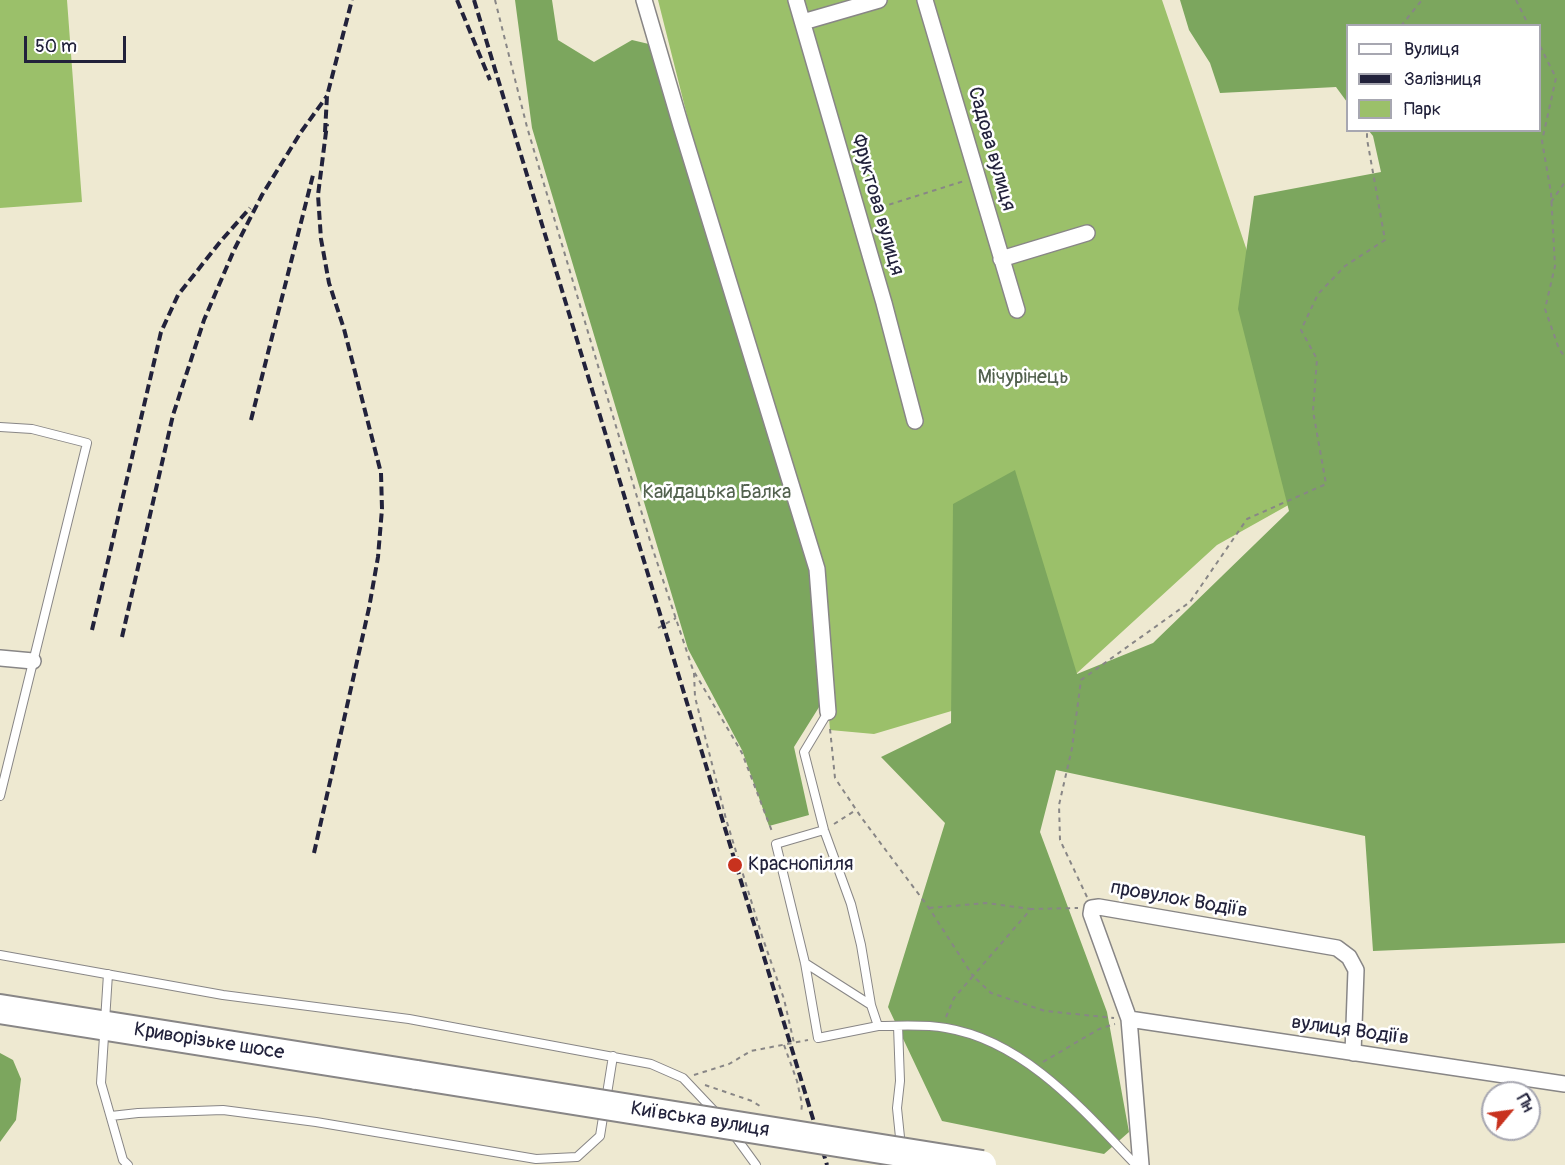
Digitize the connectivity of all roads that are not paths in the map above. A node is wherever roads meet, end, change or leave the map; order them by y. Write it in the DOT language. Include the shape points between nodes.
graph roads {
  1 [pos="644,0"];
  2 [pos="796,0"];
  3 [pos="879,0"];
  4 [pos="925,0"];
  5 [pos="803,22"];
  6 [pos="1086,233"];
  7 [pos="1001,259"];
  8 [pos="1017,310"];
  9 [pos="915,422"];
  10 [pos="0,427"];
  11 [pos="0,658"];
  12 [pos="33,661"];
  13 [pos="828,712"];
  14 [pos="0,796"];
  15 [pos="824,830"];
  16 [pos="0,955"];
  17 [pos="805,963"];
  18 [pos="108,975"];
  19 [pos="871,1005"];
  20 [pos="0,1009"];
  21 [pos="1129,1019"];
  22 [pos="104,1026"];
  23 [pos="878,1026"];
  24 [pos="898,1026"];
  25 [pos="1353,1053"];
  26 [pos="613,1056"];
  27 [pos="417,1075"];
  28 [pos="1565,1084"];
  29 [pos="111,1116"];
  30 [pos="128,1165"];
  31 [pos="756,1165"];
  32 [pos="902,1165"];
  33 [pos="982,1165"];
  34 [pos="1139,1165"];
  1 -- 13 [label="street" via="817,569"];
  2 -- 5 [label="street, Фруктова вулиця"];
  3 -- 5 [label="street"];
  4 -- 7 [label="street, Садова вулиця"];
  5 -- 9 [label="street, Фруктова вулиця"];
  6 -- 7 [label="street"];
  7 -- 8 [label="street, Садова вулиця"];
  10 -- 12 [label="lane" via="32,429 87,443"];
  11 -- 12 [label="street"];
  12 -- 14 [label="lane"];
  13 -- 15 [label="lane" via="804,752"];
  15 -- 17 [label="lane" via="776,844"];
  15 -- 19 [label="lane" via="851,903"];
  16 -- 18 [label="lane"];
  17 -- 19 [label="lane"];
  17 -- 23 [label="lane" via="818,1038"];
  18 -- 22 [label="lane"];
  18 -- 26 [label="lane" via="223,995 409,1019"];
  19 -- 23 [label="lane"];
  20 -- 22 [label="highway, Криворізьке шосе"];
  21 -- 25 [label="street, вулиця Водіїв"];
  21 -- 25 [label="street, провулок Водіїв" via="1092,908 1337,948 1349,957 1356,970"];
  21 -- 34 [label="street, провулок Водіїв"];
  22 -- 27 [label="highway, Криворізьке шосе"];
  22 -- 29 [label="lane" via="100,1083"];
  23 -- 24 [label="lane"];
  24 -- 32 [label="lane" via="897,1108"];
  24 -- 34 [label="lane" via="941,1027 997,1044 1033,1067 1079,1106"];
  25 -- 28 [label="street, вулиця Водіїв"];
  26 -- 29 [label="lane" via="600,1136 577,1157 536,1159 223,1110"];
  26 -- 31 [label="lane" via="651,1064 683,1078 724,1121"];
  27 -- 33 [label="highway, Київська вулиця, bridge"];
  29 -- 30 [label="lane" via="123,1160"];
}
